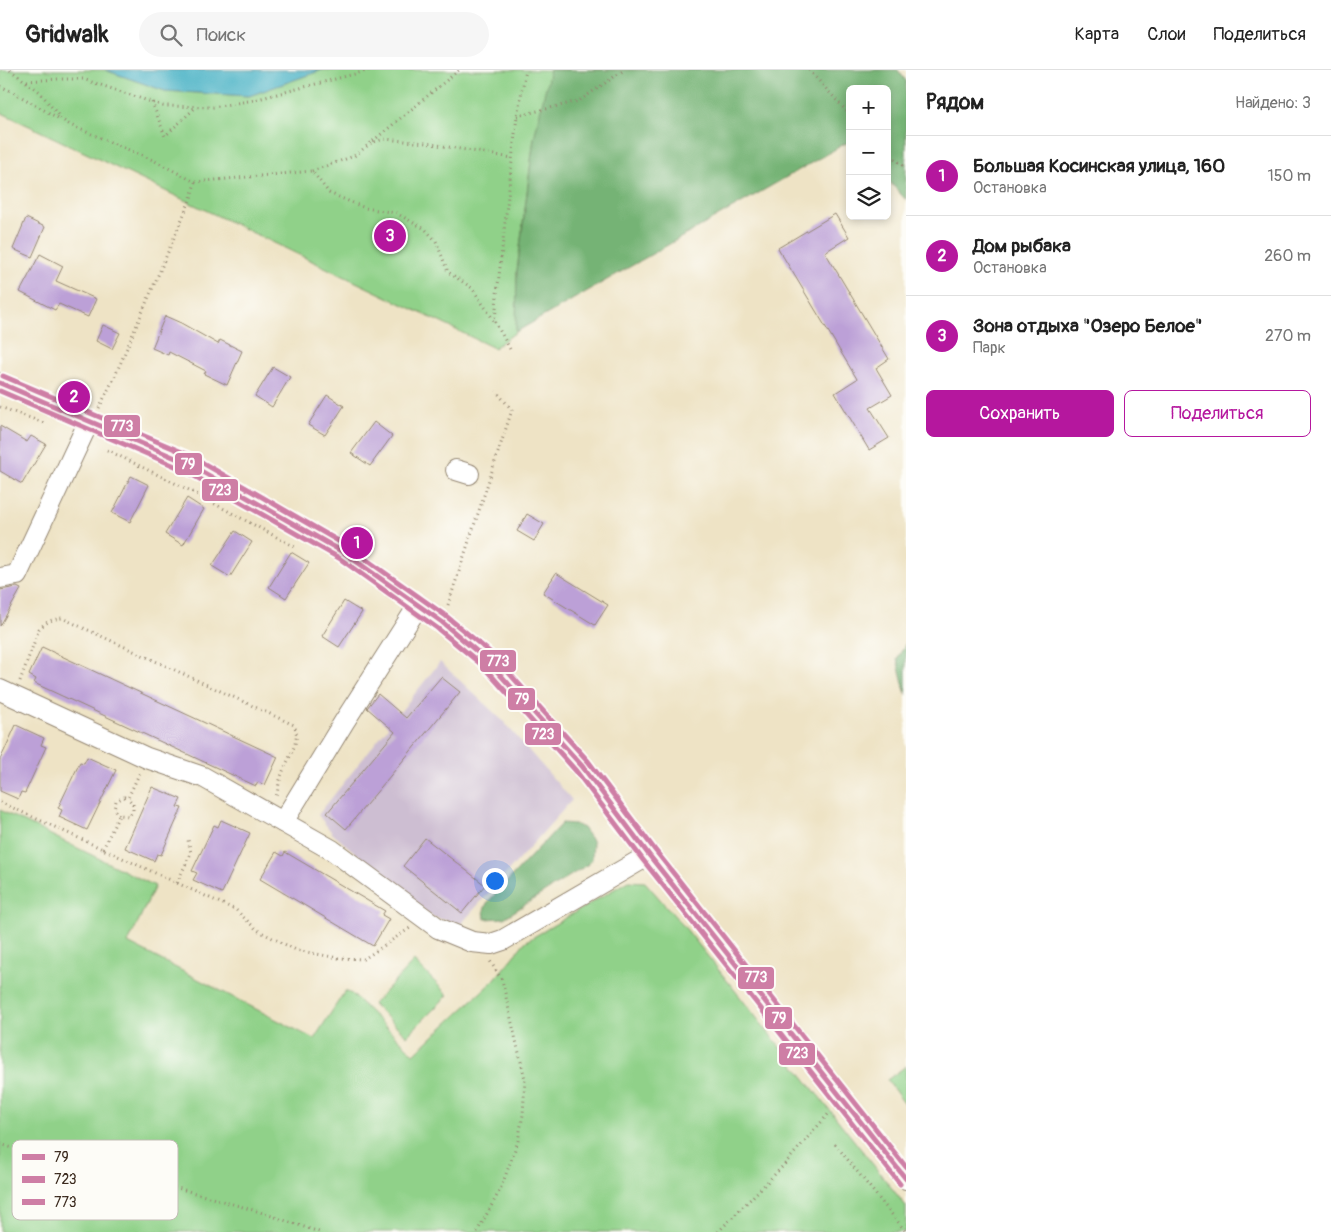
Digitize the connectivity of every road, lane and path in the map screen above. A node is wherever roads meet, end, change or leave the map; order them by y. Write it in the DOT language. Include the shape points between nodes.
graph roads {
  1 [pos="10,70"];
  2 [pos="370,70"];
  3 [pos="459,70"];
  4 [pos="526,70"];
  5 [pos="624,70"];
  6 [pos="809,70"];
  7 [pos="26,82"];
  8 [pos="0,86"];
  9 [pos="152,102"];
  10 [pos="197,107"];
  11 [pos="846,111"];
  12 [pos="517,116"];
  13 [pos="61,119"];
  14 [pos="371,143"];
  15 [pos="891,155"];
  16 [pos="512,158"];
  17 [pos="906,168"];
  18 [pos="312,171"];
  19 [pos="195,182"];
  20 [pos="495,322"];
  21 [pos="510,349"];
  22 [pos="0,383"];
  23 [pos="496,392"];
  24 [pos="0,407"];
  25 [pos="91,422"];
  26 [pos="46,424"];
  27 [pos="106,449"];
  28 [pos="300,550"];
  29 [pos="0,578"];
  30 [pos="418,606"];
  31 [pos="446,610"];
  32 [pos="7,693"];
  33 [pos="147,758"];
  34 [pos="128,798"];
  35 [pos="0,802"];
  36 [pos="119,815"];
  37 [pos="278,818"];
  38 [pos="188,840"];
  39 [pos="103,849"];
  40 [pos="649,854"];
  41 [pos="177,883"];
  42 [pos="425,918"];
  43 [pos="480,942"];
  44 [pos="842,1099"];
  45 [pos="0,1144"];
  46 [pos="835,1144"];
  47 [pos="12,1148"];
  48 [pos="906,1179"];
  49 [pos="178,1188"];
  50 [pos="319,1232"];
  51 [pos="477,1232"];
  52 [pos="718,1232"];
  53 [pos="906,1232"];
  1 -- 7 [label="path"];
  2 -- 10 [label="path" via="254,100"];
  3 -- 14 [label="path"];
  4 -- 12 [label="path"];
  5 -- 12 [label="path" via="579,101"];
  6 -- 11 [label="path"];
  7 -- 9 [label="path" via="83,79"];
  7 -- 13 [label="path" via="40,92"];
  8 -- 13 [label="path"];
  9 -- 10 [label="path" via="163,106"];
  9 -- 10 [label="path" via="165,136"];
  12 -- 16 [label="path"];
  13 -- 19 [label="path"];
  14 -- 16 [label="path" via="384,138"];
  14 -- 18 [label="path" via="354,156"];
  15 -- 17 [label="path"];
  16 -- 20 [label="path"];
  18 -- 19 [label="path"];
  18 -- 20 [label="path" via="329,193 365,208 396,213 425,229 436,241 448,272 472,288"];
  19 -- 25 [label="path" via="115,376"];
  20 -- 21 [label="path"];
  22 -- 25 [label="street"];
  23 -- 31 [label="path" via="512,410"];
  24 -- 26 [label="path"];
  25 -- 29 [label="street" via="17,575"];
  25 -- 30 [label="street" via="194,467 343,552"];
  27 -- 28 [label="path"];
  30 -- 37 [label="street"];
  30 -- 40 [label="street" via="487,660 512,686 582,766"];
  32 -- 33 [label="street"];
  32 -- 37 [label="path" via="39,629 45,623 62,618 287,721 297,732 281,775"];
  33 -- 34 [label="path"];
  33 -- 37 [label="street" via="203,777"];
  34 -- 36 [label="path" via="120,798 114,805"];
  34 -- 36 [label="path" via="133,804 133,811 128,816"];
  35 -- 39 [label="path"];
  36 -- 39 [label="path"];
  37 -- 42 [label="street" via="332,850"];
  38 -- 41 [label="path" via="191,853"];
  39 -- 41 [label="path"];
  40 -- 43 [label="street" via="503,940 491,944"];
  40 -- 44 [label="street"];
  41 -- 42 [label="path" via="236,910 257,930 296,950 329,956 364,959"];
  42 -- 43 [label="street" via="438,928 472,942"];
  43 -- 51 [label="path" via="502,980 525,1079 518,1141 500,1190"];
  44 -- 48 [label="street"];
  44 -- 52 [label="path" via="783,1166"];
  45 -- 47 [label="path"];
  46 -- 53 [label="path"];
  49 -- 50 [label="path"];
}
